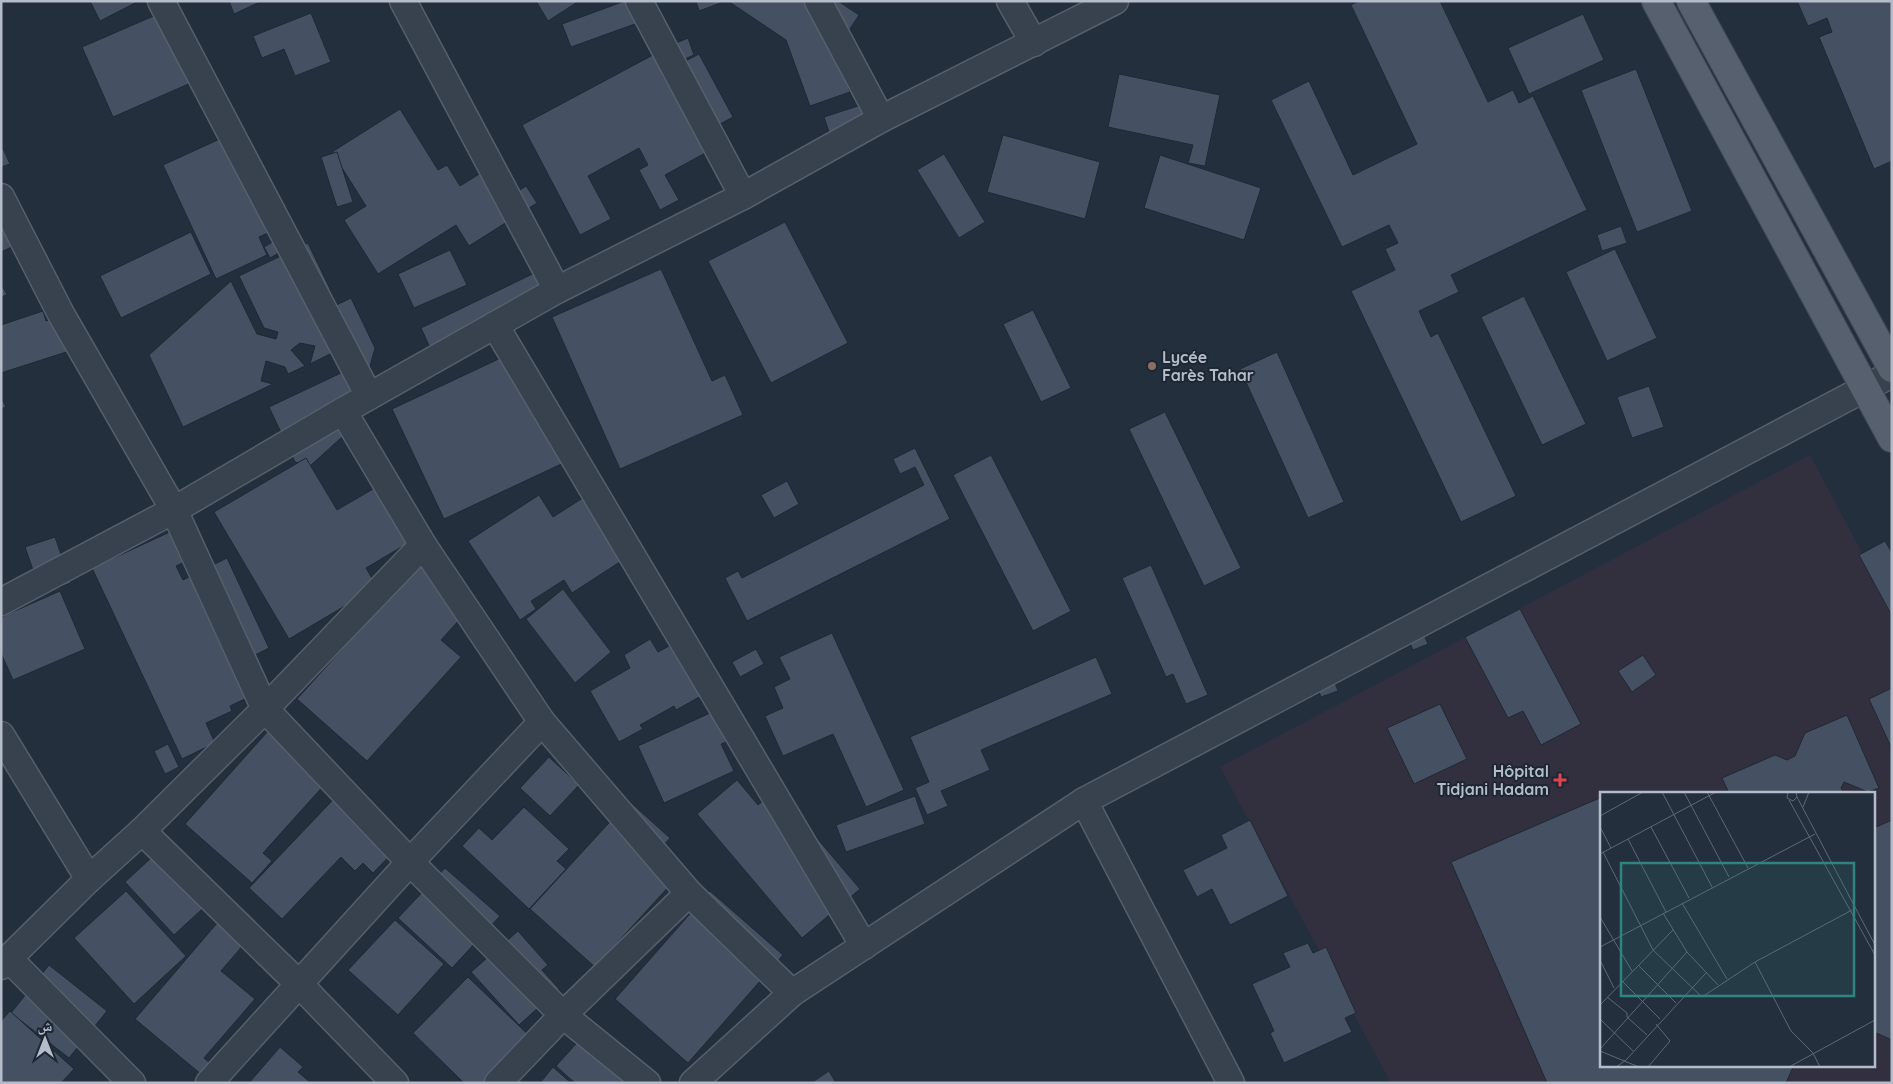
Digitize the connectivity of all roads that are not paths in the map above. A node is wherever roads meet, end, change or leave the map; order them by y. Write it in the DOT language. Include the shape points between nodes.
graph roads {
  1 [pos="161,1"];
  2 [pos="403,1"];
  3 [pos="639,1"];
  4 [pos="818,1"];
  5 [pos="1010,1"];
  6 [pos="1115,1"];
  7 [pos="1656,1"];
  8 [pos="1691,1"];
  9 [pos="1034,43"];
  10 [pos="881,119"];
  11 [pos="1,196"];
  12 [pos="743,196"];
  13 [pos="557,290"];
  14 [pos="495,325"];
  15 [pos="1892,368"];
  16 [pos="1892,374"];
  17 [pos="1865,388"];
  18 [pos="369,396"];
  19 [pos="343,411"];
  20 [pos="1892,438"];
  21 [pos="174,510"];
  22 [pos="423,545"];
  23 [pos="1,602"];
  24 [pos="265,710"];
  25 [pos="542,722"];
  26 [pos="1,735"];
  27 [pos="1084,801"];
  28 [pos="142,832"];
  29 [pos="410,862"];
  30 [pos="89,879"];
  31 [pos="689,893"];
  32 [pos="864,946"];
  33 [pos="5,963"];
  34 [pos="300,985"];
  35 [pos="792,994"];
  36 [pos="563,1015"];
  37 [pos="132,1083"];
  38 [pos="209,1083"];
  39 [pos="395,1083"];
  40 [pos="498,1083"];
  41 [pos="647,1083"];
  42 [pos="693,1083"];
  43 [pos="1231,1083"];
  1 -- 18 [label="street"];
  2 -- 13 [label="street"];
  3 -- 12 [label="street"];
  4 -- 10 [label="street"];
  5 -- 9 [label="street"];
  6 -- 9 [label="street"];
  7 -- 17 [label="main road"];
  8 -- 15 [label="main road"];
  9 -- 10 [label="street"];
  10 -- 12 [label="street"];
  11 -- 21 [label="street" via="61,314"];
  12 -- 13 [label="street"];
  13 -- 14 [label="street"];
  14 -- 18 [label="street"];
  14 -- 32 [label="street"];
  16 -- 17 [label="street"];
  17 -- 20 [label="main road"];
  17 -- 27 [label="street"];
  18 -- 19 [label="street"];
  19 -- 21 [label="street"];
  19 -- 22 [label="street"];
  21 -- 23 [label="street"];
  21 -- 24 [label="street"];
  22 -- 24 [label="street"];
  22 -- 25 [label="street"];
  24 -- 28 [label="street"];
  24 -- 29 [label="street"];
  25 -- 29 [label="street"];
  25 -- 31 [label="street"];
  26 -- 30 [label="street"];
  27 -- 32 [label="street"];
  27 -- 43 [label="street"];
  28 -- 30 [label="street"];
  28 -- 34 [label="street"];
  29 -- 34 [label="street"];
  29 -- 36 [label="street"];
  30 -- 33 [label="street"];
  31 -- 35 [label="street"];
  31 -- 36 [label="street"];
  32 -- 35 [label="street"];
  33 -- 37 [label="street"];
  34 -- 38 [label="street"];
  34 -- 39 [label="street"];
  35 -- 42 [label="street"];
  36 -- 40 [label="street"];
  36 -- 41 [label="street"];
}
